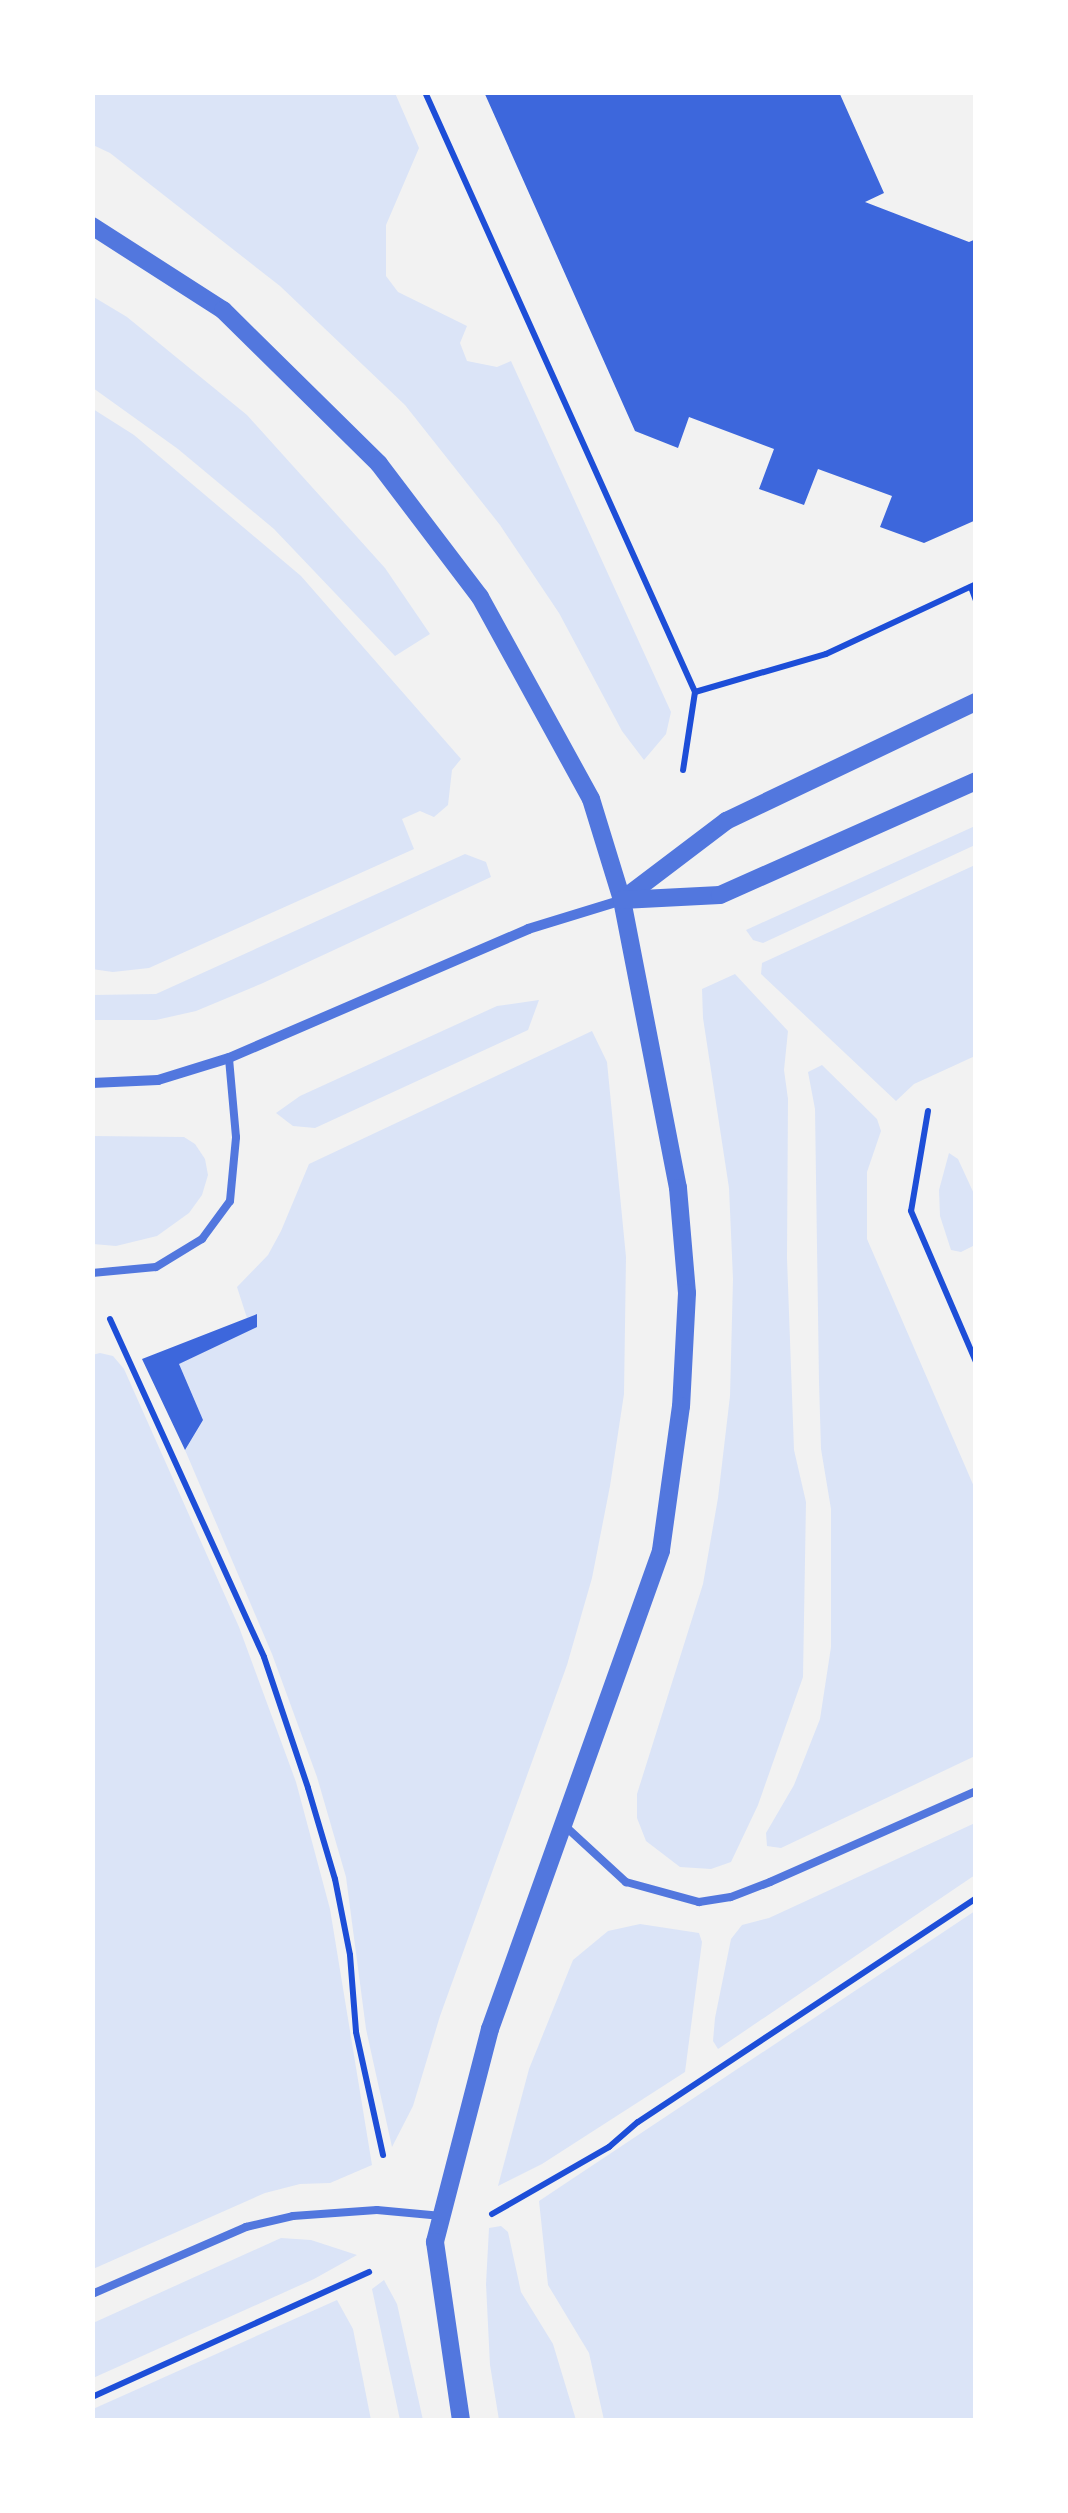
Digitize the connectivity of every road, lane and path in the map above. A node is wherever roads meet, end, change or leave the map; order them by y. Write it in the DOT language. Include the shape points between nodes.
graph roads {
  1 [pos="425,92"];
  2 [pos="92,226"];
  3 [pos="973,586"];
  4 [pos="976,601"];
  5 [pos="695,692"];
  6 [pos="976,702"];
  7 [pos="683,770"];
  8 [pos="976,782"];
  9 [pos="622,900"];
  10 [pos="229,1058"];
  11 [pos="92,1083"];
  12 [pos="928,1111"];
  13 [pos="92,1274"];
  14 [pos="110,1319"];
  15 [pos="976,1362"];
  16 [pos="976,1791"];
  17 [pos="565,1826"];
  18 [pos="976,1898"];
  19 [pos="383,2156"];
  20 [pos="492,2214"];
  21 [pos="442,2216"];
  22 [pos="369,2272"];
  23 [pos="92,2294"];
  24 [pos="92,2397"];
  25 [pos="460,2420"];
  1 -- 5 [label="path"];
  2 -- 9 [label="street" via="223,310 379,464 498,629 591,800"];
  3 -- 4 [label="path"];
  3 -- 5 [label="path" via="826,654"];
  5 -- 7 [label="path"];
  6 -- 9 [label="street" via="726,821"];
  8 -- 9 [label="street" via="720,895"];
  9 -- 10 [label="street" via="504,938"];
  9 -- 17 [label="street" via="678,1188 687,1293 681,1406 661,1551"];
  10 -- 11 [label="street" via="158,1080"];
  10 -- 13 [label="lane" via="236,1137 230,1201 202,1239 156,1266"];
  12 -- 15 [label="path" via="911,1210"];
  14 -- 19 [label="path" via="264,1658 308,1788 335,1879 356,2032"];
  16 -- 17 [label="lane" via="757,1888 699,1902 626,1882"];
  17 -- 21 [label="street" via="490,2029"];
  18 -- 20 [label="path" via="609,2146"];
  21 -- 23 [label="lane" via="377,2210 293,2216 246,2227"];
  21 -- 25 [label="street" via="436,2242"];
  22 -- 24 [label="path"];
}
